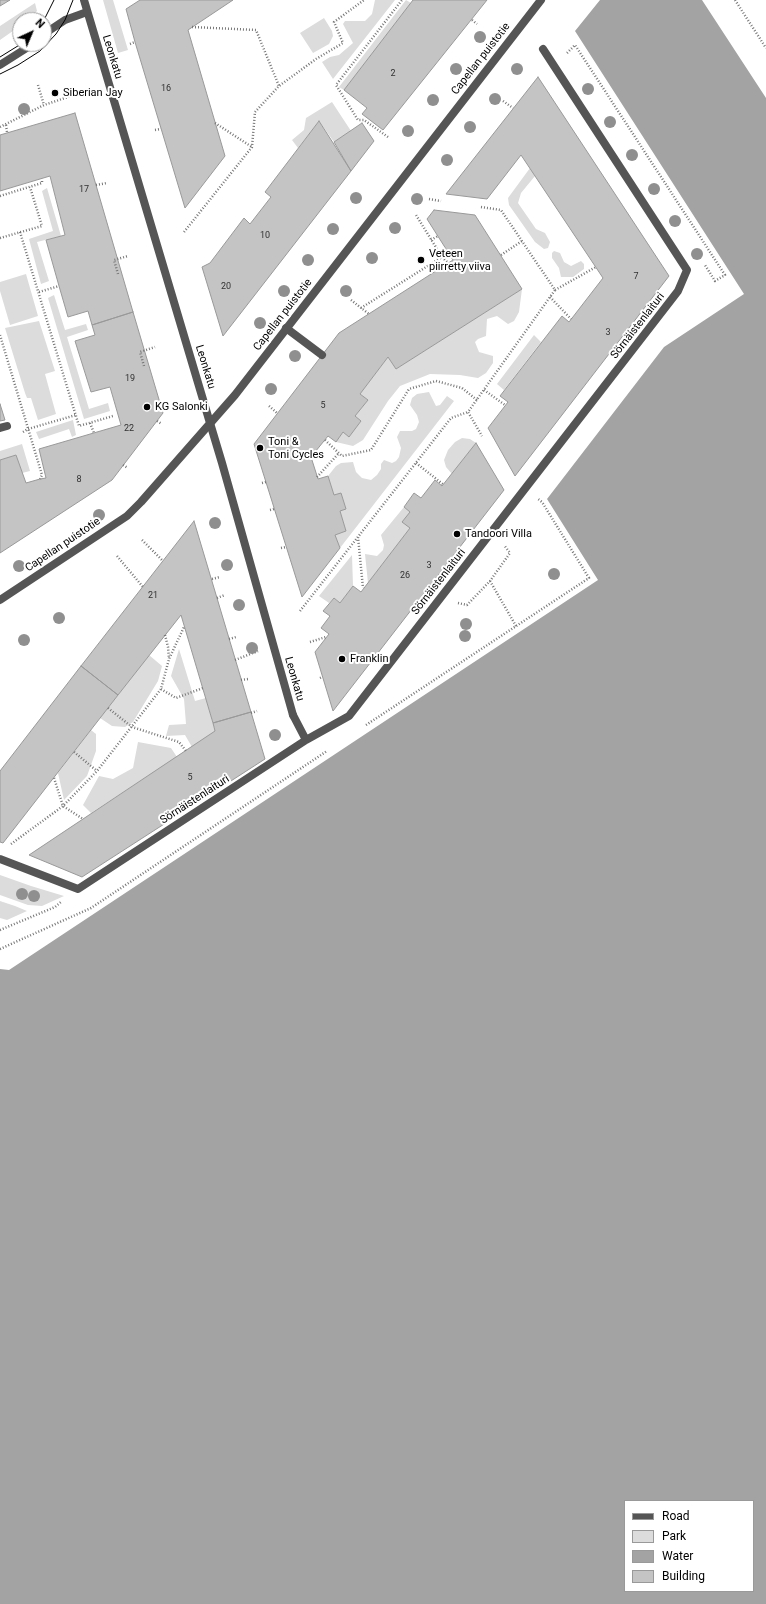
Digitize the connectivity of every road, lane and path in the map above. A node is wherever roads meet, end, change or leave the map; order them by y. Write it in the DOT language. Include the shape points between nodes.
graph roads {
  1 [pos="84,0"];
  2 [pos="364,0"];
  3 [pos="402,0"];
  4 [pos="735,0"];
  5 [pos="537,2"];
  6 [pos="87,12"];
  7 [pos="472,20"];
  8 [pos="477,24"];
  9 [pos="192,27"];
  10 [pos="52,29"];
  11 [pos="135,42"];
  12 [pos="130,44"];
  13 [pos="766,48"];
  14 [pos="543,49"];
  15 [pos="20,52"];
  16 [pos="566,55"];
  17 [pos="0,65"];
  18 [pos="38,85"];
  19 [pos="279,86"];
  20 [pos="80,93"];
  21 [pos="503,101"];
  22 [pos="44,104"];
  23 [pos="513,108"];
  24 [pos="215,123"];
  25 [pos="6,125"];
  26 [pos="0,126"];
  27 [pos="161,129"];
  28 [pos="155,130"];
  29 [pos="8,132"];
  30 [pos="388,137"];
  31 [pos="252,147"];
  32 [pos="42,179"];
  33 [pos="107,183"];
  34 [pos="96,185"];
  35 [pos="30,187"];
  36 [pos="0,196"];
  37 [pos="429,199"];
  38 [pos="441,201"];
  39 [pos="481,207"];
  40 [pos="416,216"];
  41 [pos="20,232"];
  42 [pos="184,232"];
  43 [pos="438,236"];
  44 [pos="0,238"];
  45 [pos="431,240"];
  46 [pos="522,241"];
  47 [pos="500,255"];
  48 [pos="128,256"];
  49 [pos="442,257"];
  50 [pos="448,264"];
  51 [pos="705,264"];
  52 [pos="596,267"];
  53 [pos="118,274"];
  54 [pos="59,286"];
  55 [pos="555,290"];
  56 [pos="38,292"];
  57 [pos="550,297"];
  58 [pos="350,300"];
  59 [pos="361,308"];
  60 [pos="369,314"];
  61 [pos="571,319"];
  62 [pos="286,328"];
  63 [pos="0,335"];
  64 [pos="155,347"];
  65 [pos="322,355"];
  66 [pos="144,366"];
  67 [pos="484,390"];
  68 [pos="477,400"];
  69 [pos="505,405"];
  70 [pos="270,406"];
  71 [pos="468,412"];
  72 [pos="278,413"];
  73 [pos="76,415"];
  74 [pos="113,416"];
  75 [pos="157,421"];
  76 [pos="90,423"];
  77 [pos="210,423"];
  78 [pos="162,424"];
  79 [pos="28,429"];
  80 [pos="94,433"];
  81 [pos="18,435"];
  82 [pos="482,436"];
  83 [pos="324,440"];
  84 [pos="339,453"];
  85 [pos="416,463"];
  86 [pos="123,465"];
  87 [pos="128,468"];
  88 [pos="317,477"];
  89 [pos="40,480"];
  90 [pos="266,482"];
  91 [pos="262,483"];
  92 [pos="444,485"];
  93 [pos="542,502"];
  94 [pos="274,508"];
  95 [pos="270,510"];
  96 [pos="494,529"];
  97 [pos="560,531"];
  98 [pos="358,536"];
  99 [pos="142,540"];
  100 [pos="286,547"];
  101 [pos="281,548"];
  102 [pos="117,556"];
  103 [pos="163,562"];
  104 [pos="220,576"];
  105 [pos="212,579"];
  106 [pos="490,581"];
  107 [pos="143,587"];
  108 [pos="363,588"];
  109 [pos="225,595"];
  110 [pos="217,598"];
  111 [pos="441,598"];
  112 [pos="0,600"];
  113 [pos="300,611"];
  114 [pos="516,626"];
  115 [pos="184,627"];
  116 [pos="165,635"];
  117 [pos="236,637"];
  118 [pos="326,637"];
  119 [pos="229,639"];
  120 [pos="310,642"];
  121 [pos="274,646"];
  122 [pos="169,659"];
  123 [pos="235,660"];
  124 [pos="248,679"];
  125 [pos="241,680"];
  126 [pos="203,688"];
  127 [pos="161,689"];
  128 [pos="108,708"];
  129 [pos="257,711"];
  130 [pos="251,713"];
  131 [pos="132,727"];
  132 [pos="306,740"];
  133 [pos="186,751"];
  134 [pos="74,752"];
  135 [pos="97,771"];
  136 [pos="54,778"];
  137 [pos="63,806"];
  138 [pos="83,819"];
  139 [pos="9,846"];
  140 [pos="0,859"];
  141 [pos="78,889"];
  142 [pos="0,930"];
  1 -- 6 [label="street, Leonkatu"];
  2 -- 19 [label="path" via="334,22 343,43"];
  3 -- 30 [label="path" via="336,85 358,120 364,120"];
  4 -- 13 [label="path"];
  5 -- 62 [label="street, Capellan puistotie"];
  6 -- 10 [label="street" via="65,20"];
  6 -- 77 [label="street, Leonkatu"];
  7 -- 8 [label="path"];
  9 -- 19 [label="path" via="256,30"];
  11 -- 12 [label="path"];
  14 -- 96 [label="street, Sörnäistenlaituri" via="687,270 678,291"];
  15 -- 17 [label="street"];
  16 -- 51 [label="path" via="575,45 724,275 715,281"];
  18 -- 22 [label="path"];
  19 -- 31 [label="path" via="255,112"];
  20 -- 22 [label="path"];
  21 -- 23 [label="path"];
  22 -- 25 [label="path"];
  24 -- 31 [label="path"];
  25 -- 26 [label="path"];
  25 -- 29 [label="path"];
  27 -- 28 [label="path"];
  31 -- 42 [label="path"];
  32 -- 35 [label="path" via="42,183"];
  33 -- 34 [label="path"];
  35 -- 36 [label="path"];
  35 -- 41 [label="path" via="42,226"];
  37 -- 38 [label="path"];
  39 -- 46 [label="path" via="501,210"];
  40 -- 45 [label="path"];
  41 -- 44 [label="path"];
  41 -- 56 [label="path"];
  43 -- 45 [label="path"];
  45 -- 49 [label="path"];
  46 -- 47 [label="path"];
  46 -- 55 [label="path"];
  48 -- 53 [label="path" via="114,260"];
  49 -- 50 [label="path"];
  49 -- 59 [label="path"];
  52 -- 55 [label="path"];
  54 -- 56 [label="path"];
  55 -- 57 [label="path"];
  56 -- 73 [label="path"];
  57 -- 61 [label="path"];
  57 -- 67 [label="path"];
  58 -- 59 [label="path"];
  59 -- 60 [label="path"];
  62 -- 65 [label="street"];
  62 -- 77 [label="street, Capellan puistotie"];
  63 -- 79 [label="path"];
  64 -- 66 [label="path" via="140,352"];
  67 -- 68 [label="path"];
  67 -- 69 [label="path"];
  68 -- 71 [label="path"];
  68 -- 84 [label="path" via="462,388 436,381 409,389 371,450 342,456"];
  70 -- 72 [label="path"];
  71 -- 82 [label="path"];
  71 -- 85 [label="path" via="451,418"];
  73 -- 76 [label="path" via="79,426"];
  73 -- 79 [label="path"];
  74 -- 76 [label="path"];
  75 -- 78 [label="path"];
  76 -- 80 [label="path"];
  77 -- 112 [label="street, Capellan puistotie" via="127,516"];
  77 -- 121 [label="street, Leonkatu"];
  79 -- 81 [label="path"];
  79 -- 89 [label="path" via="42,475"];
  83 -- 84 [label="path"];
  84 -- 88 [label="path"];
  85 -- 92 [label="path"];
  85 -- 98 [label="path"];
  86 -- 87 [label="path"];
  90 -- 91 [label="path"];
  93 -- 97 [label="path"];
  94 -- 95 [label="path"];
  96 -- 106 [label="path" via="510,553"];
  96 -- 111 [label="street, Sörnäistenlaituri"];
  98 -- 108 [label="path"];
  98 -- 113 [label="path"];
  99 -- 103 [label="path"];
  100 -- 101 [label="path"];
  102 -- 107 [label="path"];
  104 -- 105 [label="path"];
  106 -- 111 [label="path" via="467,605"];
  106 -- 114 [label="path"];
  109 -- 110 [label="path"];
  111 -- 132 [label="street, Sörnäistenlaituri" via="349,716"];
  115 -- 122 [label="path"];
  116 -- 122 [label="path"];
  117 -- 119 [label="path"];
  118 -- 120 [label="path"];
  121 -- 123 [label="path"];
  121 -- 132 [label="street, Leonkatu" via="293,715"];
  122 -- 127 [label="path"];
  124 -- 125 [label="path"];
  126 -- 127 [label="path" via="176,698"];
  127 -- 131 [label="path"];
  128 -- 131 [label="path"];
  129 -- 130 [label="path"];
  131 -- 133 [label="path" via="179,742"];
  131 -- 135 [label="path"];
  132 -- 141 [label="street, Sörnäistenlaituri"];
  134 -- 135 [label="path"];
  135 -- 137 [label="path"];
  136 -- 137 [label="path"];
  137 -- 138 [label="path"];
  137 -- 139 [label="path"];
  140 -- 141 [label="street"];
  141 -- 142 [label="path" via="55,907"];
}
